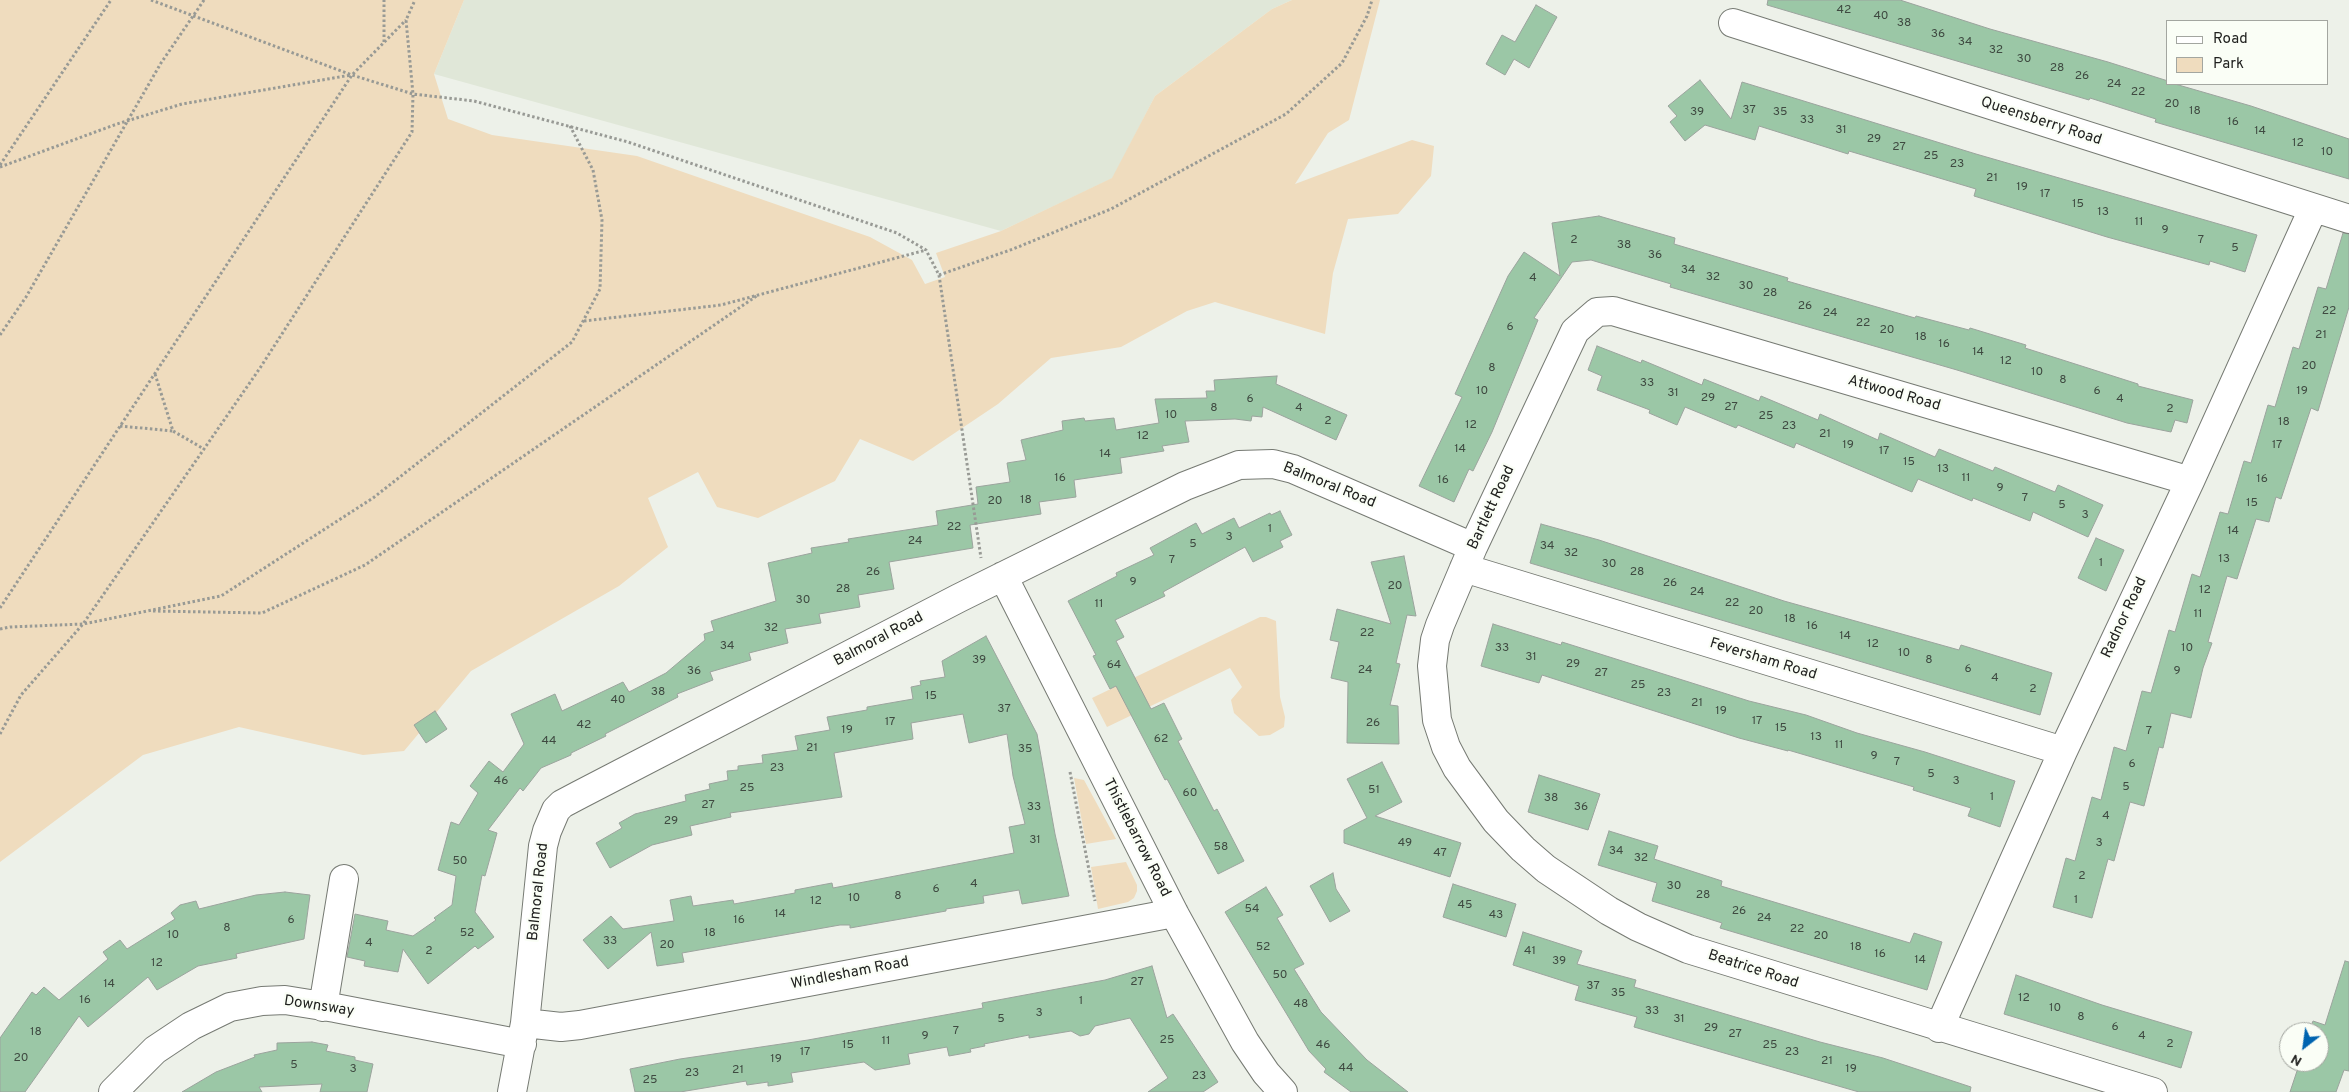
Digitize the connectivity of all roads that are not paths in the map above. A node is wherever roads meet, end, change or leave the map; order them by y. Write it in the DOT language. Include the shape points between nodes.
graph roads {
  1 [pos="1733,24"];
  2 [pos="2313,209"];
  3 [pos="2349,219"];
  4 [pos="1597,312"];
  5 [pos="2190,481"];
  6 [pos="1469,558"];
  7 [pos="994,581"];
  8 [pos="1437,720"];
  9 [pos="2063,751"];
  10 [pos="344,879"];
  11 [pos="1174,913"];
  12 [pos="323,1007"];
  13 [pos="1940,1028"];
  14 [pos="523,1034"];
  15 [pos="2142,1090"];
  16 [pos="113,1092"];
  17 [pos="512,1092"];
  18 [pos="1283,1092"];
  1 -- 2 [label="street, Queensberry Road"];
  2 -- 3 [label="street, Queensberry Road"];
  2 -- 5 [label="street, Radnor Road"];
  4 -- 5 [label="street, Attwood Road" via="1613,311"];
  4 -- 6 [label="street, Bartlett Road" via="1575,331"];
  5 -- 9 [label="street, Radnor Road"];
  6 -- 7 [label="street, Balmoral Road" via="1315,478 1273,464 1254,463 1223,470 1185,486"];
  6 -- 8 [label="street, Bartlett Road" via="1435,640 1432,666"];
  6 -- 9 [label="street, Feversham Road"];
  7 -- 11 [label="street, Thistlebarrow Road"];
  7 -- 14 [label="street, Balmoral Road" via="562,804 552,819 543,846"];
  8 -- 13 [label="street, Beatrice Road" via="1457,768 1496,821 1546,869 1609,911 1688,949"];
  9 -- 13 [label="street, Radnor Road"];
  10 -- 12 [label="street"];
  11 -- 14 [label="street, Windlesham Road"];
  11 -- 18 [label="street, Thistlebarrow Road" via="1245,1042"];
  12 -- 14 [label="street, Downsway"];
  12 -- 16 [label="street, Downsway" via="285,1000 230,1007 191,1026 155,1050"];
  13 -- 15 [label="street, Beatrice Road"];
  14 -- 17 [label="street, Balmoral Road"];
}
